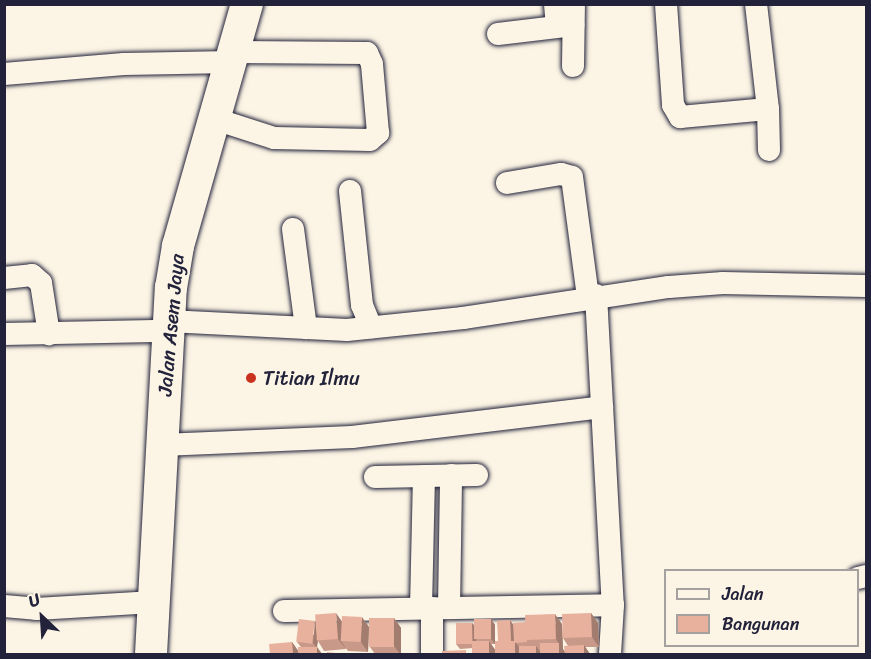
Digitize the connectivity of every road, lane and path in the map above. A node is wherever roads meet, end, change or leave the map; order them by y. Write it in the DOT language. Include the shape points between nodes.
graph roads {
  1 [pos="247,4"];
  2 [pos="666,4"];
  3 [pos="756,4"];
  4 [pos="565,15"];
  5 [pos="498,34"];
  6 [pos="233,57"];
  7 [pos="573,66"];
  8 [pos="4,74"];
  9 [pos="768,109"];
  10 [pos="215,119"];
  11 [pos="769,150"];
  12 [pos="507,183"];
  13 [pos="350,191"];
  14 [pos="293,229"];
  15 [pos="4,278"];
  16 [pos="867,286"];
  17 [pos="592,296"];
  18 [pos="167,326"];
  19 [pos="371,327"];
  20 [pos="306,328"];
  21 [pos="4,334"];
  22 [pos="49,334"];
  23 [pos="602,407"];
  24 [pos="162,445"];
  25 [pos="477,475"];
  26 [pos="424,476"];
  27 [pos="451,476"];
  28 [pos="375,477"];
  29 [pos="154,602"];
  30 [pos="613,605"];
  31 [pos="4,606"];
  32 [pos="434,608"];
  33 [pos="284,611"];
  34 [pos="151,654"];
  35 [pos="432,654"];
  36 [pos="610,654"];
  1 -- 6 [label="main road, Jalan Asem Jaya"];
  2 -- 9 [label="street" via="675,112 680,117"];
  3 -- 9 [label="street"];
  4 -- 5 [label="street"];
  4 -- 7 [label="street"];
  6 -- 8 [label="street"];
  6 -- 10 [label="main road, Jalan Asem Jaya"];
  6 -- 10 [label="street" via="367,53 372,64 378,133 370,140 274,138"];
  9 -- 11 [label="street"];
  10 -- 18 [label="main road, Jalan Asem Jaya" via="178,246"];
  12 -- 17 [label="street" via="561,174 572,177"];
  13 -- 19 [label="street" via="362,305"];
  14 -- 20 [label="street"];
  15 -- 22 [label="street" via="32,275 41,283"];
  16 -- 17 [label="street" via="723,284"];
  17 -- 19 [label="street" via="508,312"];
  17 -- 23 [label="street"];
  18 -- 20 [label="street"];
  18 -- 22 [label="street"];
  18 -- 24 [label="main road, Jalan Asem Jaya"];
  19 -- 20 [label="street"];
  21 -- 22 [label="street"];
  23 -- 24 [label="street" via="352,437"];
  23 -- 30 [label="street"];
  24 -- 29 [label="main road, Jalan Asem Jaya"];
  25 -- 27 [label="street"];
  26 -- 27 [label="street"];
  26 -- 28 [label="street"];
  26 -- 32 [label="street"];
  27 -- 32 [label="street"];
  29 -- 31 [label="street" via="36,609"];
  29 -- 34 [label="main road, Jalan Asem Jaya"];
  30 -- 32 [label="street"];
  30 -- 36 [label="street"];
  32 -- 33 [label="street"];
  32 -- 35 [label="street"];
}
